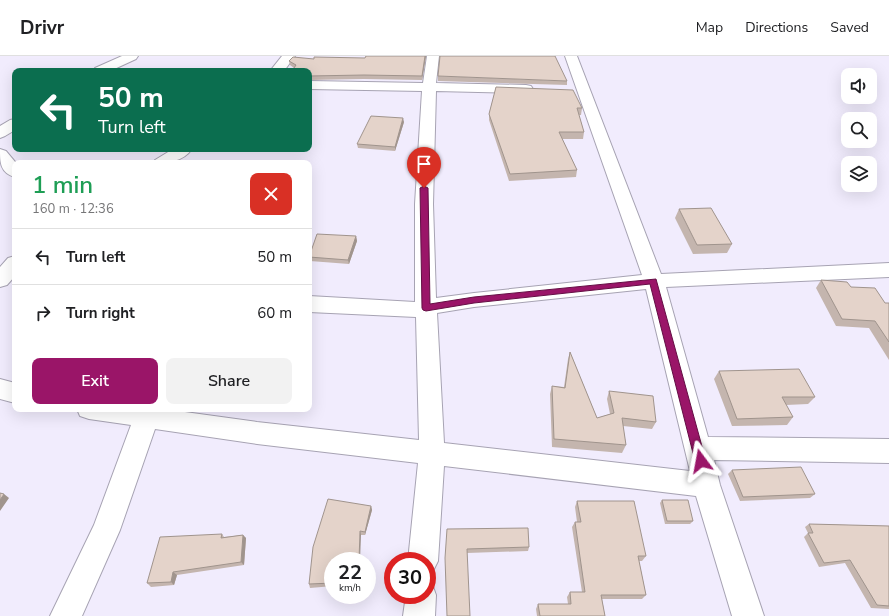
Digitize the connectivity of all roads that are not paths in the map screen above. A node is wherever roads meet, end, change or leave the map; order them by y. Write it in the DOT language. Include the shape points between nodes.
graph roads {
  1 [pos="132,56"];
  2 [pos="289,56"];
  3 [pos="433,56"];
  4 [pos="571,56"];
  5 [pos="106,68"];
  6 [pos="279,68"];
  7 [pos="312,85"];
  8 [pos="429,86"];
  9 [pos="540,89"];
  10 [pos="12,125"];
  11 [pos="0,132"];
  12 [pos="179,152"];
  13 [pos="0,154"];
  14 [pos="166,160"];
  15 [pos="12,168"];
  16 [pos="12,266"];
  17 [pos="889,270"];
  18 [pos="0,280"];
  19 [pos="654,281"];
  20 [pos="312,304"];
  21 [pos="426,308"];
  22 [pos="0,389"];
  23 [pos="12,392"];
  24 [pos="132,412"];
  25 [pos="147,413"];
  26 [pos="698,448"];
  27 [pos="889,451"];
  28 [pos="432,453"];
  29 [pos="706,485"];
  30 [pos="424,552"];
  31 [pos="420,604"];
  32 [pos="66,616"];
  33 [pos="419,616"];
  34 [pos="748,616"];
  1 -- 5 [label="street"];
  2 -- 6 [label="street"];
  3 -- 8 [label="street"];
  4 -- 19 [label="street" via="577,91"];
  7 -- 8 [label="street"];
  8 -- 9 [label="street"];
  8 -- 21 [label="street" via="424,204"];
  10 -- 11 [label="street"];
  12 -- 14 [label="street"];
  13 -- 15 [label="street"];
  16 -- 18 [label="street"];
  17 -- 19 [label="street"];
  19 -- 21 [label="street" via="474,300"];
  19 -- 26 [label="street"];
  20 -- 21 [label="street" via="410,310"];
  21 -- 28 [label="street"];
  22 -- 23 [label="street"];
  24 -- 25 [label="street"];
  25 -- 28 [label="street" via="257,433"];
  25 -- 32 [label="street" via="106,530"];
  26 -- 27 [label="street"];
  26 -- 29 [label="street"];
  28 -- 29 [label="street"];
  28 -- 30 [label="street"];
  29 -- 34 [label="street"];
  31 -- 33 [label="street"];
}
